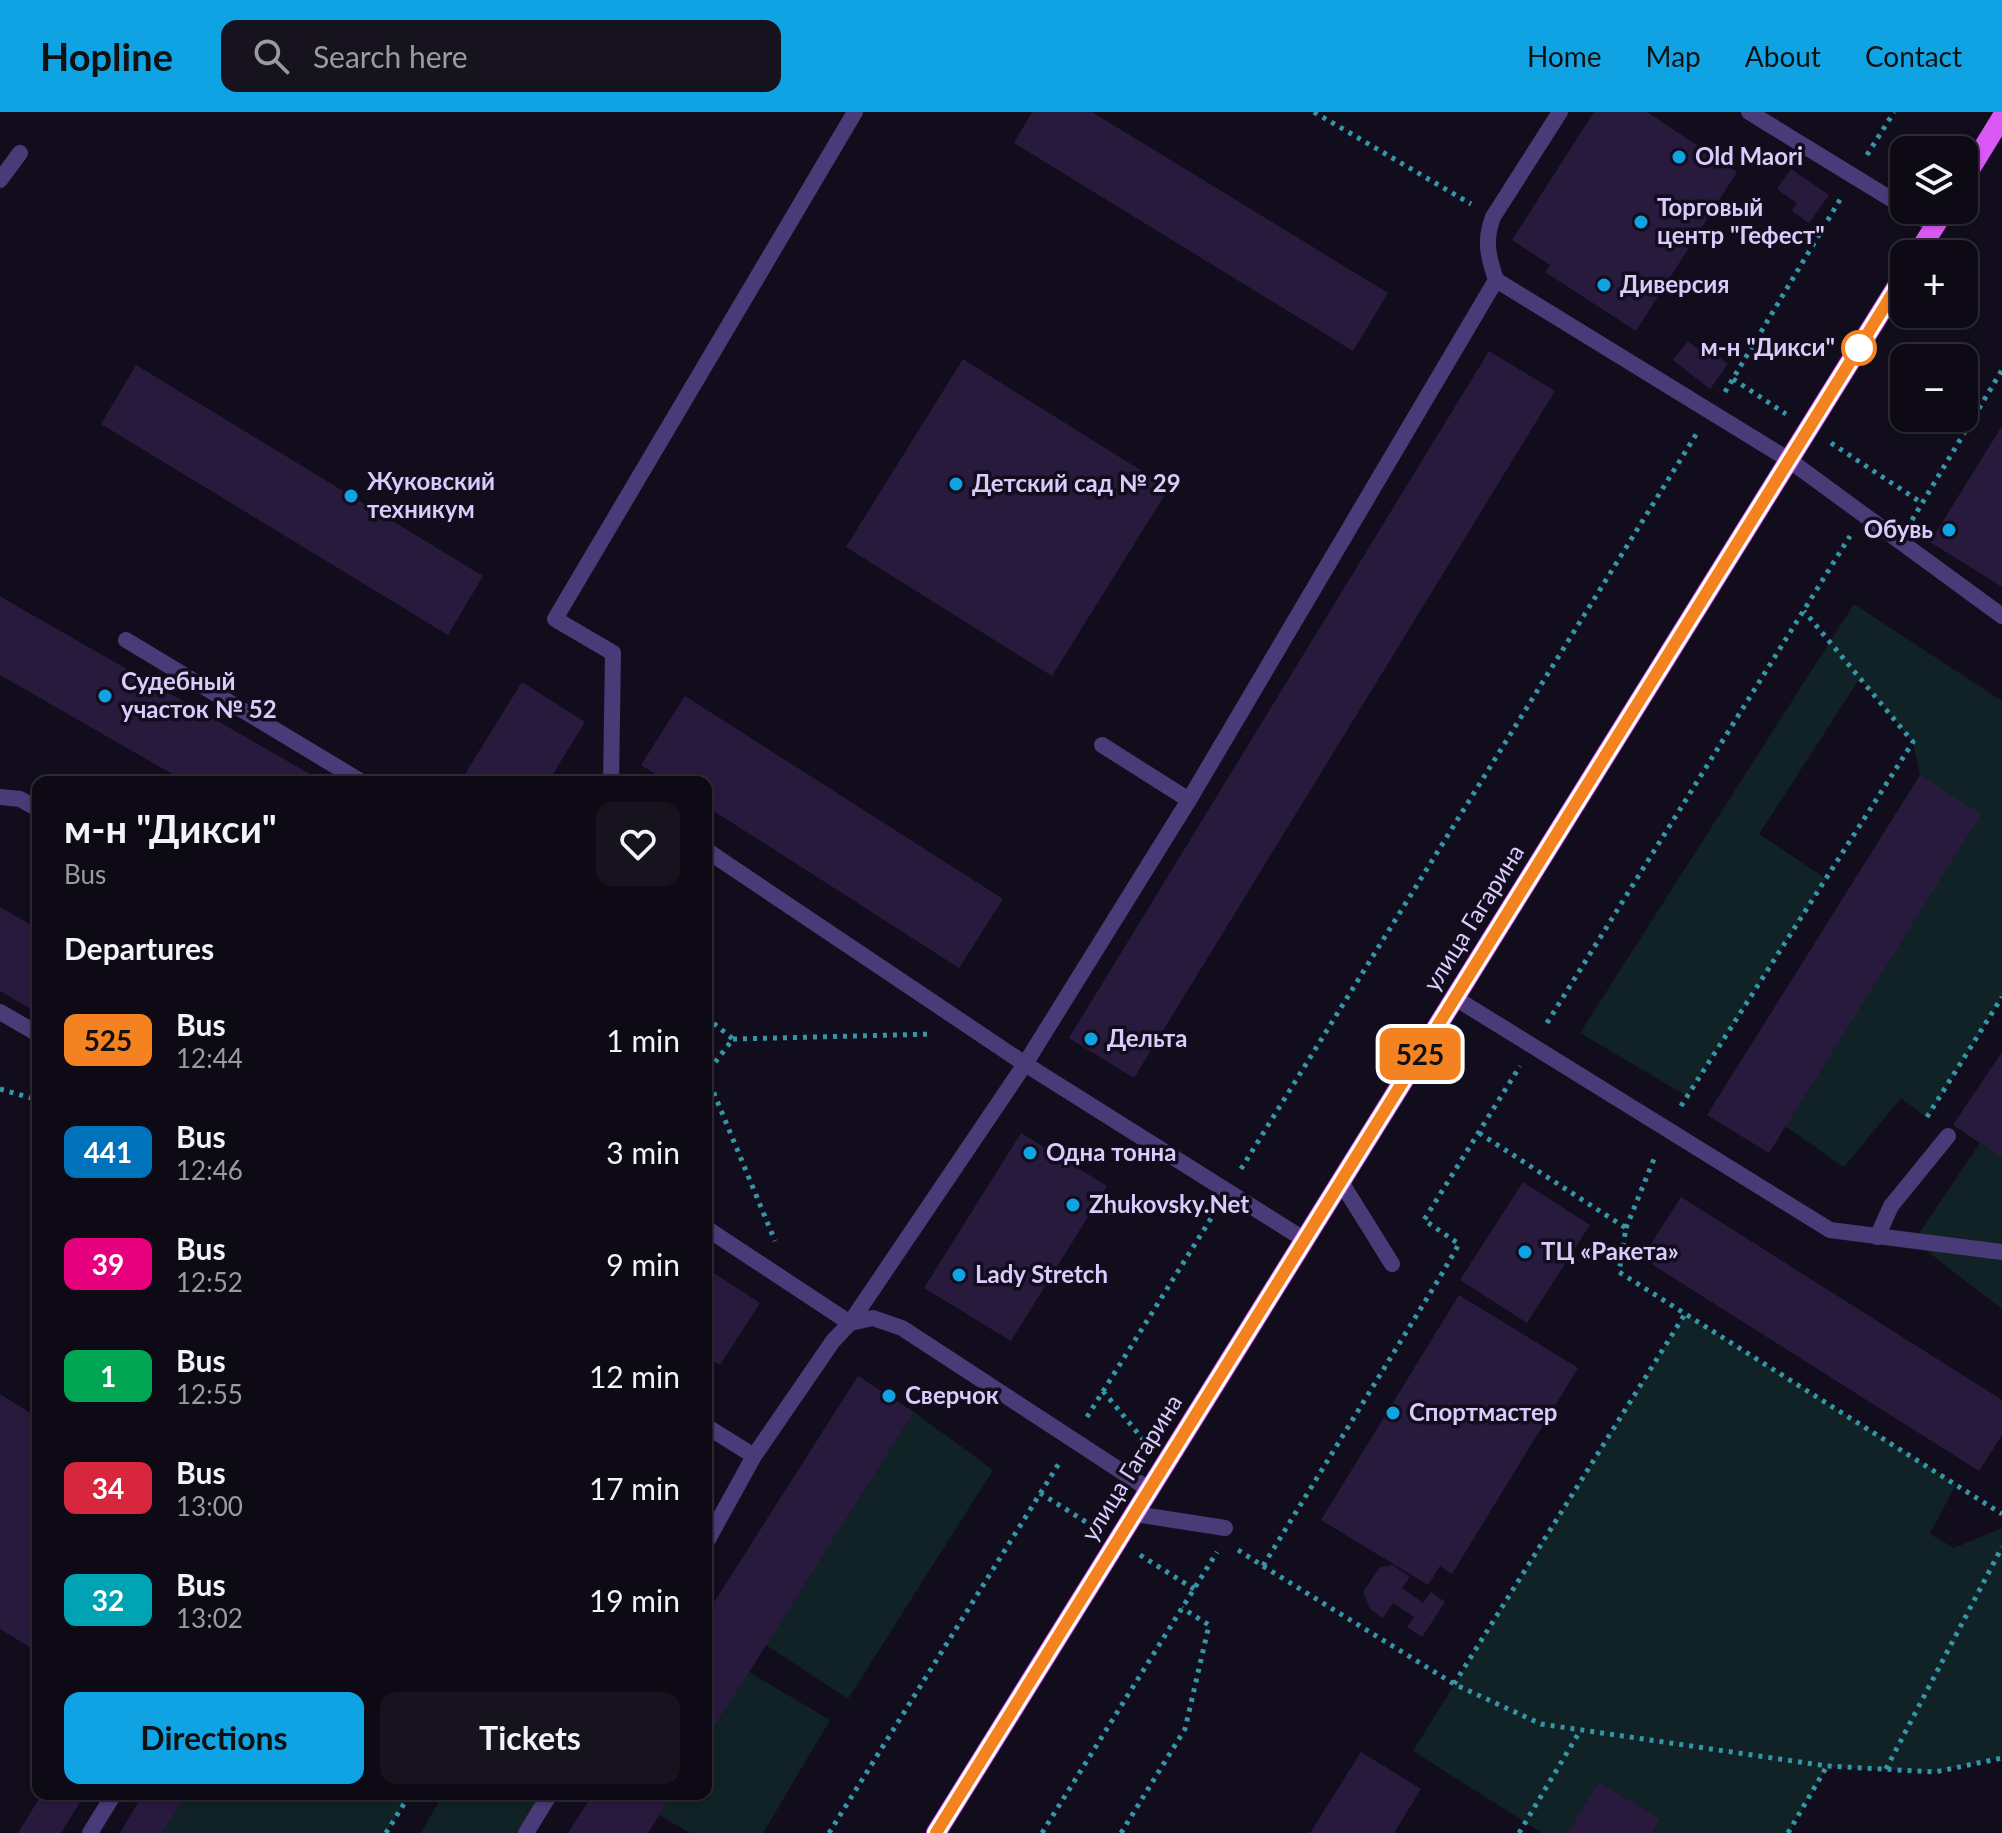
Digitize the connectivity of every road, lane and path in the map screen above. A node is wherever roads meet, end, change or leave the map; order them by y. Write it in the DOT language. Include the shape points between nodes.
graph roads {
  1 [pos="855,112"];
  2 [pos="1314,112"];
  3 [pos="1560,112"];
  4 [pos="1749,112"];
  5 [pos="1894,112"];
  6 [pos="2002,117"];
  7 [pos="20,153"];
  8 [pos="1978,156"];
  9 [pos="1854,177"];
  10 [pos="0,180"];
  11 [pos="1890,199"];
  12 [pos="1493,217"];
  13 [pos="1496,280"];
  14 [pos="1890,298"];
  15 [pos="2002,370"];
  16 [pos="1711,412"];
  17 [pos="1789,460"];
  18 [pos="1862,515"];
  19 [pos="1899,541"];
  20 [pos="1804,611"];
  21 [pos="2002,616"];
  22 [pos="126,640"];
  23 [pos="1102,745"];
  24 [pos="352,776"];
  25 [pos="612,776"];
  26 [pos="0,797"];
  27 [pos="1189,800"];
  28 [pos="32,806"];
  29 [pos="712,854"];
  30 [pos="2002,997"];
  31 [pos="1455,998"];
  32 [pos="0,1012"];
  33 [pos="712,1022"];
  34 [pos="32,1031"];
  35 [pos="978,1032"];
  36 [pos="733,1039"];
  37 [pos="1532,1046"];
  38 [pos="1025,1064"];
  39 [pos="712,1066"];
  40 [pos="712,1088"];
  41 [pos="0,1089"];
  42 [pos="32,1098"];
  43 [pos="1666,1129"];
  44 [pos="1479,1133"];
  45 [pos="1948,1136"];
  46 [pos="1341,1182"];
  47 [pos="1228,1191"];
  48 [pos="1626,1228"];
  49 [pos="712,1232"];
  50 [pos="1877,1237"];
  51 [pos="1305,1240"];
  52 [pos="2002,1252"];
  53 [pos="1392,1264"];
  54 [pos="794,1286"];
  55 [pos="1685,1314"];
  56 [pos="850,1323"];
  57 [pos="712,1430"];
  58 [pos="1073,1440"];
  59 [pos="754,1456"];
  60 [pos="1150,1490"];
  61 [pos="1135,1514"];
  62 [pos="2002,1514"];
  63 [pos="712,1532"];
  64 [pos="1224,1535"];
  65 [pos="2002,1547"];
  66 [pos="1237,1549"];
  67 [pos="1263,1566"];
  68 [pos="1182,1608"];
  69 [pos="1454,1684"];
  70 [pos="1581,1730"];
  71 [pos="2002,1758"];
  72 [pos="1827,1766"];
  73 [pos="1886,1769"];
  74 [pos="110,1800"];
  75 [pos="406,1800"];
  76 [pos="546,1800"];
  77 [pos="90,1833"];
  78 [pos="386,1833"];
  79 [pos="526,1833"];
  80 [pos="829,1833"];
  81 [pos="936,1833"];
  82 [pos="1042,1833"];
  83 [pos="1121,1833"];
  84 [pos="1519,1833"];
  85 [pos="1788,1833"];
  1 -- 25 [label="lane" via="555,619 613,653"];
  2 -- 12 [label="path"];
  3 -- 12 [label="lane"];
  4 -- 9 [label="lane"];
  5 -- 9 [label="path"];
  6 -- 8 [label="main road"];
  7 -- 10 [label="lane"];
  9 -- 11 [label="lane"];
  9 -- 16 [label="path"];
  12 -- 13 [label="lane" via="1487,253"];
  13 -- 16 [label="lane"];
  13 -- 27 [label="lane"];
  14 -- 17 [label="main road, улица Гагарина"];
  15 -- 19 [label="path"];
  16 -- 17 [label="lane"];
  16 -- 47 [label="path"];
  17 -- 18 [label="lane"];
  17 -- 31 [label="main road, улица Гагарина"];
  18 -- 19 [label="lane"];
  18 -- 20 [label="path"];
  19 -- 21 [label="lane"];
  20 -- 37 [label="path"];
  20 -- 43 [label="path" via="1913,742"];
  22 -- 24 [label="lane"];
  23 -- 27 [label="lane"];
  26 -- 28 [label="lane"];
  27 -- 38 [label="lane"];
  29 -- 35 [label="lane"];
  30 -- 45 [label="path" via="1927,1118"];
  31 -- 37 [label="lane"];
  31 -- 46 [label="main road, улица Гагарина"];
  32 -- 34 [label="lane"];
  33 -- 36 [label="path"];
  35 -- 36 [label="path"];
  35 -- 38 [label="lane"];
  36 -- 39 [label="path"];
  37 -- 43 [label="lane"];
  37 -- 44 [label="path"];
  38 -- 47 [label="lane"];
  38 -- 56 [label="lane"];
  40 -- 54 [label="path"];
  41 -- 42 [label="path"];
  43 -- 48 [label="path"];
  43 -- 50 [label="lane" via="1830,1230"];
  44 -- 48 [label="path"];
  44 -- 67 [label="path" via="1424,1220 1459,1244"];
  45 -- 50 [label="lane" via="1891,1206"];
  46 -- 51 [label="main road, улица Гагарина"];
  46 -- 53 [label="lane"];
  47 -- 51 [label="lane"];
  47 -- 58 [label="path"];
  48 -- 55 [label="path" via="1619,1272"];
  49 -- 54 [label="lane"];
  50 -- 52 [label="lane"];
  51 -- 60 [label="main road, улица Гагарина"];
  54 -- 56 [label="lane"];
  55 -- 62 [label="path"];
  55 -- 69 [label="path"];
  56 -- 58 [label="lane" via="873,1318 902,1328"];
  56 -- 59 [label="lane"];
  57 -- 59 [label="lane"];
  58 -- 60 [label="lane"];
  58 -- 80 [label="path"];
  59 -- 63 [label="lane"];
  60 -- 61 [label="main road, улица Гагарина"];
  61 -- 64 [label="lane"];
  61 -- 81 [label="main road, улица Гагарина"];
  64 -- 68 [label="path"];
  65 -- 73 [label="path"];
  66 -- 67 [label="path"];
  67 -- 69 [label="path"];
  68 -- 82 [label="path"];
  68 -- 83 [label="path" via="1209,1625 1185,1729"];
  69 -- 70 [label="path" via="1541,1724"];
  70 -- 72 [label="path"];
  70 -- 84 [label="path"];
  71 -- 73 [label="path" via="1935,1772"];
  72 -- 73 [label="path"];
  72 -- 85 [label="path"];
  74 -- 77 [label="lane"];
  75 -- 78 [label="path"];
  76 -- 79 [label="lane"];
}
